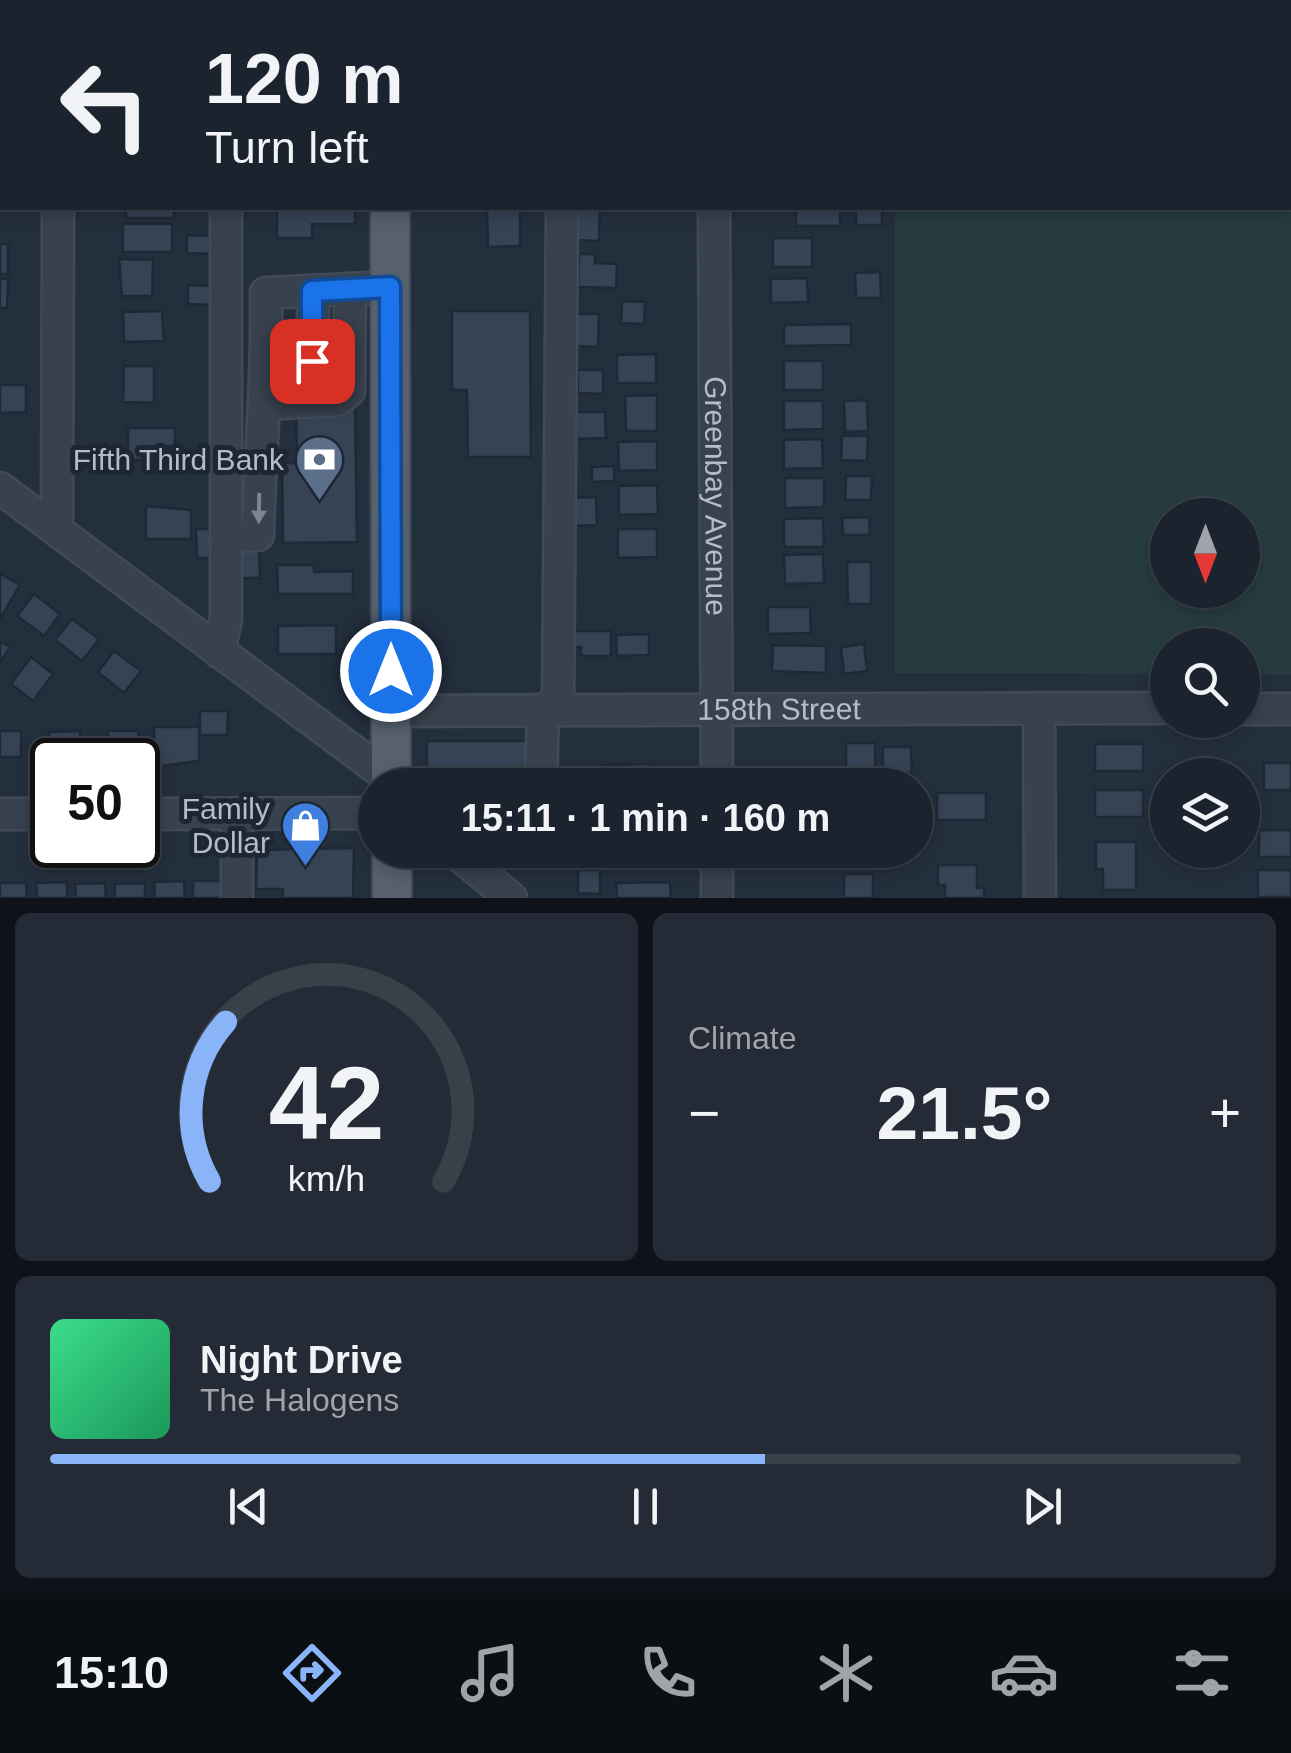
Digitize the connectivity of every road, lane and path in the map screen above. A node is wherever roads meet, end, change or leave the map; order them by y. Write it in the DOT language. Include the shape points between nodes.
graph roads {
  1 [pos="58,210"];
  2 [pos="226,210"];
  3 [pos="390,210"];
  4 [pos="562,210"];
  5 [pos="714,210"];
  6 [pos="390,287"];
  7 [pos="350,289"];
  8 [pos="312,291"];
  9 [pos="267,383"];
  10 [pos="0,488"];
  11 [pos="56,530"];
  12 [pos="226,537"];
  13 [pos="219,652"];
  14 [pos="717,708"];
  15 [pos="1039,708"];
  16 [pos="1150,708"];
  17 [pos="551,709"];
  18 [pos="1260,709"];
  19 [pos="1291,709"];
  20 [pos="392,711"];
  21 [pos="373,768"];
  22 [pos="392,768"];
  23 [pos="543,768"];
  24 [pos="717,768"];
  25 [pos="237,813"];
  26 [pos="358,813"];
  27 [pos="0,814"];
  28 [pos="30,814"];
  29 [pos="160,814"];
  30 [pos="393,868"];
  31 [pos="475,868"];
  32 [pos="717,868"];
  33 [pos="394,896"];
  34 [pos="237,898"];
  35 [pos="511,898"];
  36 [pos="717,898"];
  37 [pos="1040,898"];
  1 -- 11 [label="street"];
  2 -- 12 [label="street"];
  3 -- 6 [label="main road"];
  4 -- 17 [label="street"];
  5 -- 14 [label="street, Greenbay Avenue"];
  6 -- 7 [label="street"];
  6 -- 20 [label="main road"];
  7 -- 8 [label="street"];
  7 -- 9 [label="street" via="349,390 338,400"];
  8 -- 9 [label="street" via="312,361"];
  8 -- 9 [label="street" via="266,293"];
  9 -- 12 [label="street, one-way" via="258,535"];
  10 -- 11 [label="street"];
  11 -- 13 [label="street"];
  12 -- 13 [label="street"];
  13 -- 21 [label="street"];
  14 -- 15 [label="street, 158th Street"];
  14 -- 17 [label="street, 158th Street"];
  14 -- 24 [label="street, Greenbay Avenue"];
  15 -- 16 [label="street, 158th Street"];
  15 -- 37 [label="street"];
  17 -- 20 [label="street, 158th Street"];
  17 -- 23 [label="street"];
  18 -- 19 [label="street"];
  20 -- 22 [label="main road"];
  25 -- 26 [label="street"];
  25 -- 29 [label="street"];
  25 -- 34 [label="street"];
  27 -- 28 [label="street"];
  30 -- 33 [label="main road"];
  31 -- 35 [label="street"];
  32 -- 36 [label="street"];
}
